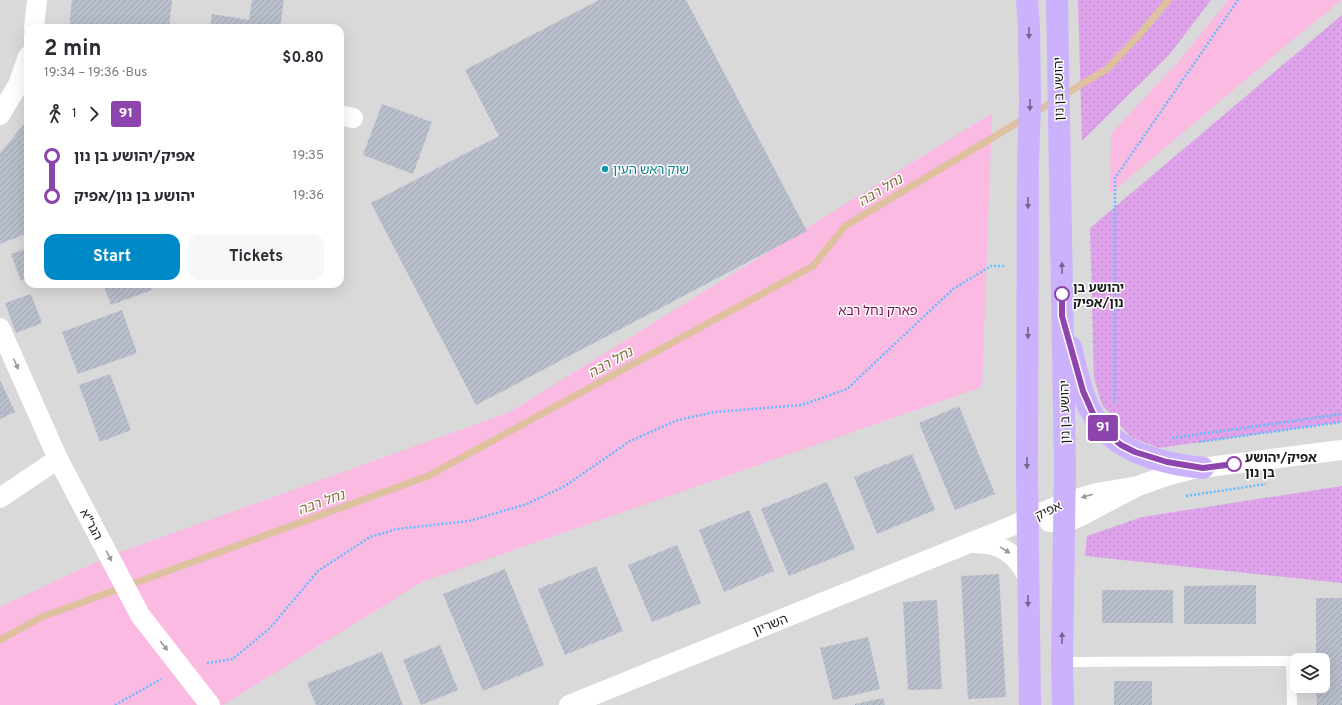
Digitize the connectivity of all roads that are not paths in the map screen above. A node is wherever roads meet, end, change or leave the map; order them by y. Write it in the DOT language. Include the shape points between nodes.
graph roads {
  1 [pos="37,0"];
  2 [pos="1028,0"];
  3 [pos="1057,0"];
  4 [pos="34,24"];
  5 [pos="24,68"];
  6 [pos="0,115"];
  7 [pos="1062,316"];
  8 [pos="0,328"];
  9 [pos="1342,450"];
  10 [pos="58,459"];
  11 [pos="1203,468"];
  12 [pos="0,498"];
  13 [pos="1064,513"];
  14 [pos="1027,520"];
  15 [pos="971,542"];
  16 [pos="1028,578"];
  17 [pos="1062,662"];
  18 [pos="210,705"];
  19 [pos="569,705"];
  20 [pos="1030,705"];
  21 [pos="1063,705"];
  22 [pos="1292,705"];
  1 -- 4 [label="street"];
  2 -- 14 [label="street, one-way" via="1030,66"];
  7 -- 3 [label="street, יהושע בן נון, one-way"];
  5 -- 6 [label="street" via="18,85"];
  7 -- 11 [label="street" via="1083,391 1098,423 1109,435 1121,445 1150,458"];
  7 -- 13 [label="street, יהושע בן נון"];
  8 -- 10 [label="street, הגר\"א, one-way"];
  9 -- 11 [label="street, אפיק"];
  10 -- 12 [label="street"];
  10 -- 18 [label="street, הגר\"א, one-way" via="140,615"];
  11 -- 13 [label="street, אפיק" via="1169,475 1138,486 1096,493"];
  13 -- 14 [label="street, אפיק"];
  17 -- 13 [label="street, יהושע בן נון, one-way"];
  14 -- 15 [label="street, השריון"];
  14 -- 16 [label="street"];
  15 -- 16 [label="street, השריון, one-way" via="984,543 1008,551"];
  15 -- 19 [label="street, השריון"];
  16 -- 20 [label="street, one-way"];
  17 -- 21 [label="street, יהושע בן נון"];
  17 -- 22 [label="lane" via="1291,661"];
}
